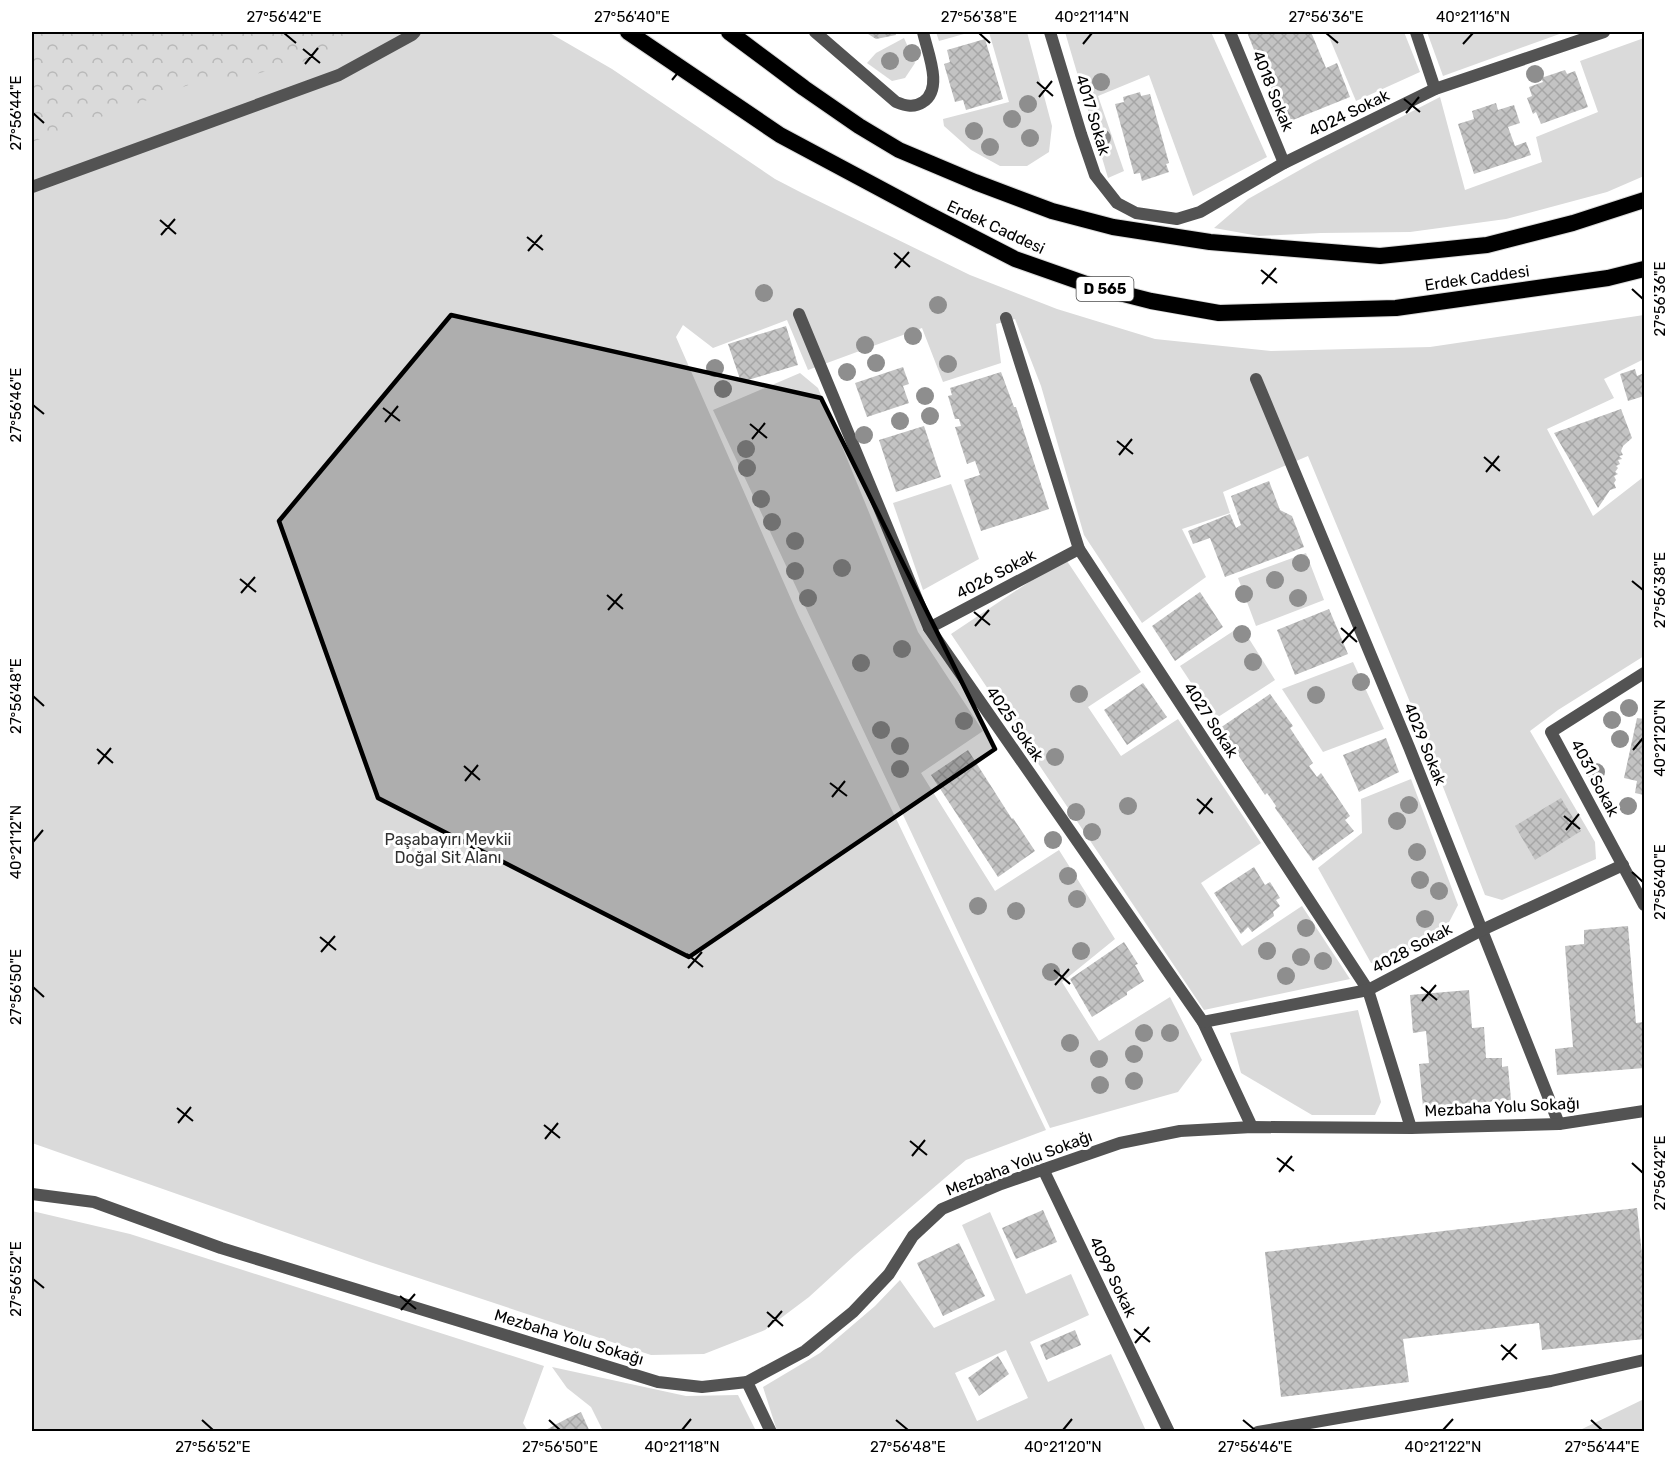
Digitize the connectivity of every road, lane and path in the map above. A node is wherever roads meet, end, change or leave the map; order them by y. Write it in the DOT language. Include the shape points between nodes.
graph roads {
  1 [pos="415,32"];
  2 [pos="628,32"];
  3 [pos="729,32"];
  4 [pos="815,32"];
  5 [pos="922,32"];
  6 [pos="1050,32"];
  7 [pos="1230,32"];
  8 [pos="1416,32"];
  9 [pos="1604,32"];
  10 [pos="1435,89"];
  11 [pos="1284,163"];
  12 [pos="32,187"];
  13 [pos="1644,200"];
  14 [pos="1117,203"];
  15 [pos="1644,269"];
  16 [pos="799,314"];
  17 [pos="1006,318"];
  18 [pos="1256,379"];
  19 [pos="1079,549"];
  20 [pos="929,628"];
  21 [pos="1644,673"];
  22 [pos="1623,865"];
  23 [pos="1644,905"];
  24 [pos="1482,930"];
  25 [pos="1368,990"];
  26 [pos="1203,1022"];
  27 [pos="1644,1111"];
  28 [pos="1559,1124"];
  29 [pos="1252,1127"];
  30 [pos="1411,1128"];
  31 [pos="1043,1169"];
  32 [pos="32,1194"];
  33 [pos="1644,1360"];
  34 [pos="747,1382"];
  35 [pos="771,1431"];
  36 [pos="1169,1431"];
  37 [pos="1258,1431"];
  1 -- 12 [label="street" via="339,75"];
  2 -- 15 [label="highway, Erdek Caddesi / D 565" via="780,135 1015,259 1092,286 1151,301 1219,313 1396,308 1608,278"];
  3 -- 13 [label="highway, Erdek Caddesi" via="804,88 899,150 1052,211 1113,227 1210,242 1380,256 1487,245"];
  4 -- 5 [label="street" via="896,102 906,106 925,101 934,85"];
  6 -- 14 [label="street, 4017 Sokak" via="1095,175"];
  7 -- 11 [label="street, 4018 Sokak"];
  8 -- 10 [label="street"];
  9 -- 10 [label="street, 4024 Sokak"];
  10 -- 11 [label="street, 4024 Sokak"];
  11 -- 14 [label="street, 4024 Sokak" via="1200,212 1177,219 1136,213"];
  16 -- 20 [label="street, 4025 Sokak"];
  17 -- 19 [label="street, 4027 Sokak"];
  18 -- 24 [label="street, 4029 Sokak"];
  19 -- 20 [label="street, 4026 Sokak"];
  19 -- 25 [label="street, 4027 Sokak"];
  20 -- 26 [label="street, 4025 Sokak"];
  21 -- 22 [label="street, 4031 Sokak" via="1551,732"];
  22 -- 23 [label="street, 4031 Sokak"];
  22 -- 24 [label="street, 4028 Sokak"];
  24 -- 25 [label="street, 4028 Sokak"];
  24 -- 28 [label="street, 4029 Sokak"];
  25 -- 26 [label="street, 4028 Sokak"];
  25 -- 30 [label="street, 4027 Sokak"];
  26 -- 29 [label="street, 4025 Sokak"];
  27 -- 28 [label="street, Mezbaha Yolu Sokağı"];
  28 -- 30 [label="street, Mezbaha Yolu Sokağı"];
  29 -- 30 [label="street, Mezbaha Yolu Sokağı"];
  29 -- 31 [label="street, Mezbaha Yolu Sokağı" via="1180,1131 1120,1143"];
  31 -- 34 [label="street, Mezbaha Yolu Sokağı" via="942,1209 913,1236 889,1274 853,1312 805,1351"];
  31 -- 36 [label="street, 4099 Sokak"];
  32 -- 34 [label="street, Mezbaha Yolu Sokağı" via="94,1202 221,1248 658,1382 702,1386"];
  33 -- 37 [label="street" via="1551,1381"];
  34 -- 35 [label="street"];
}
